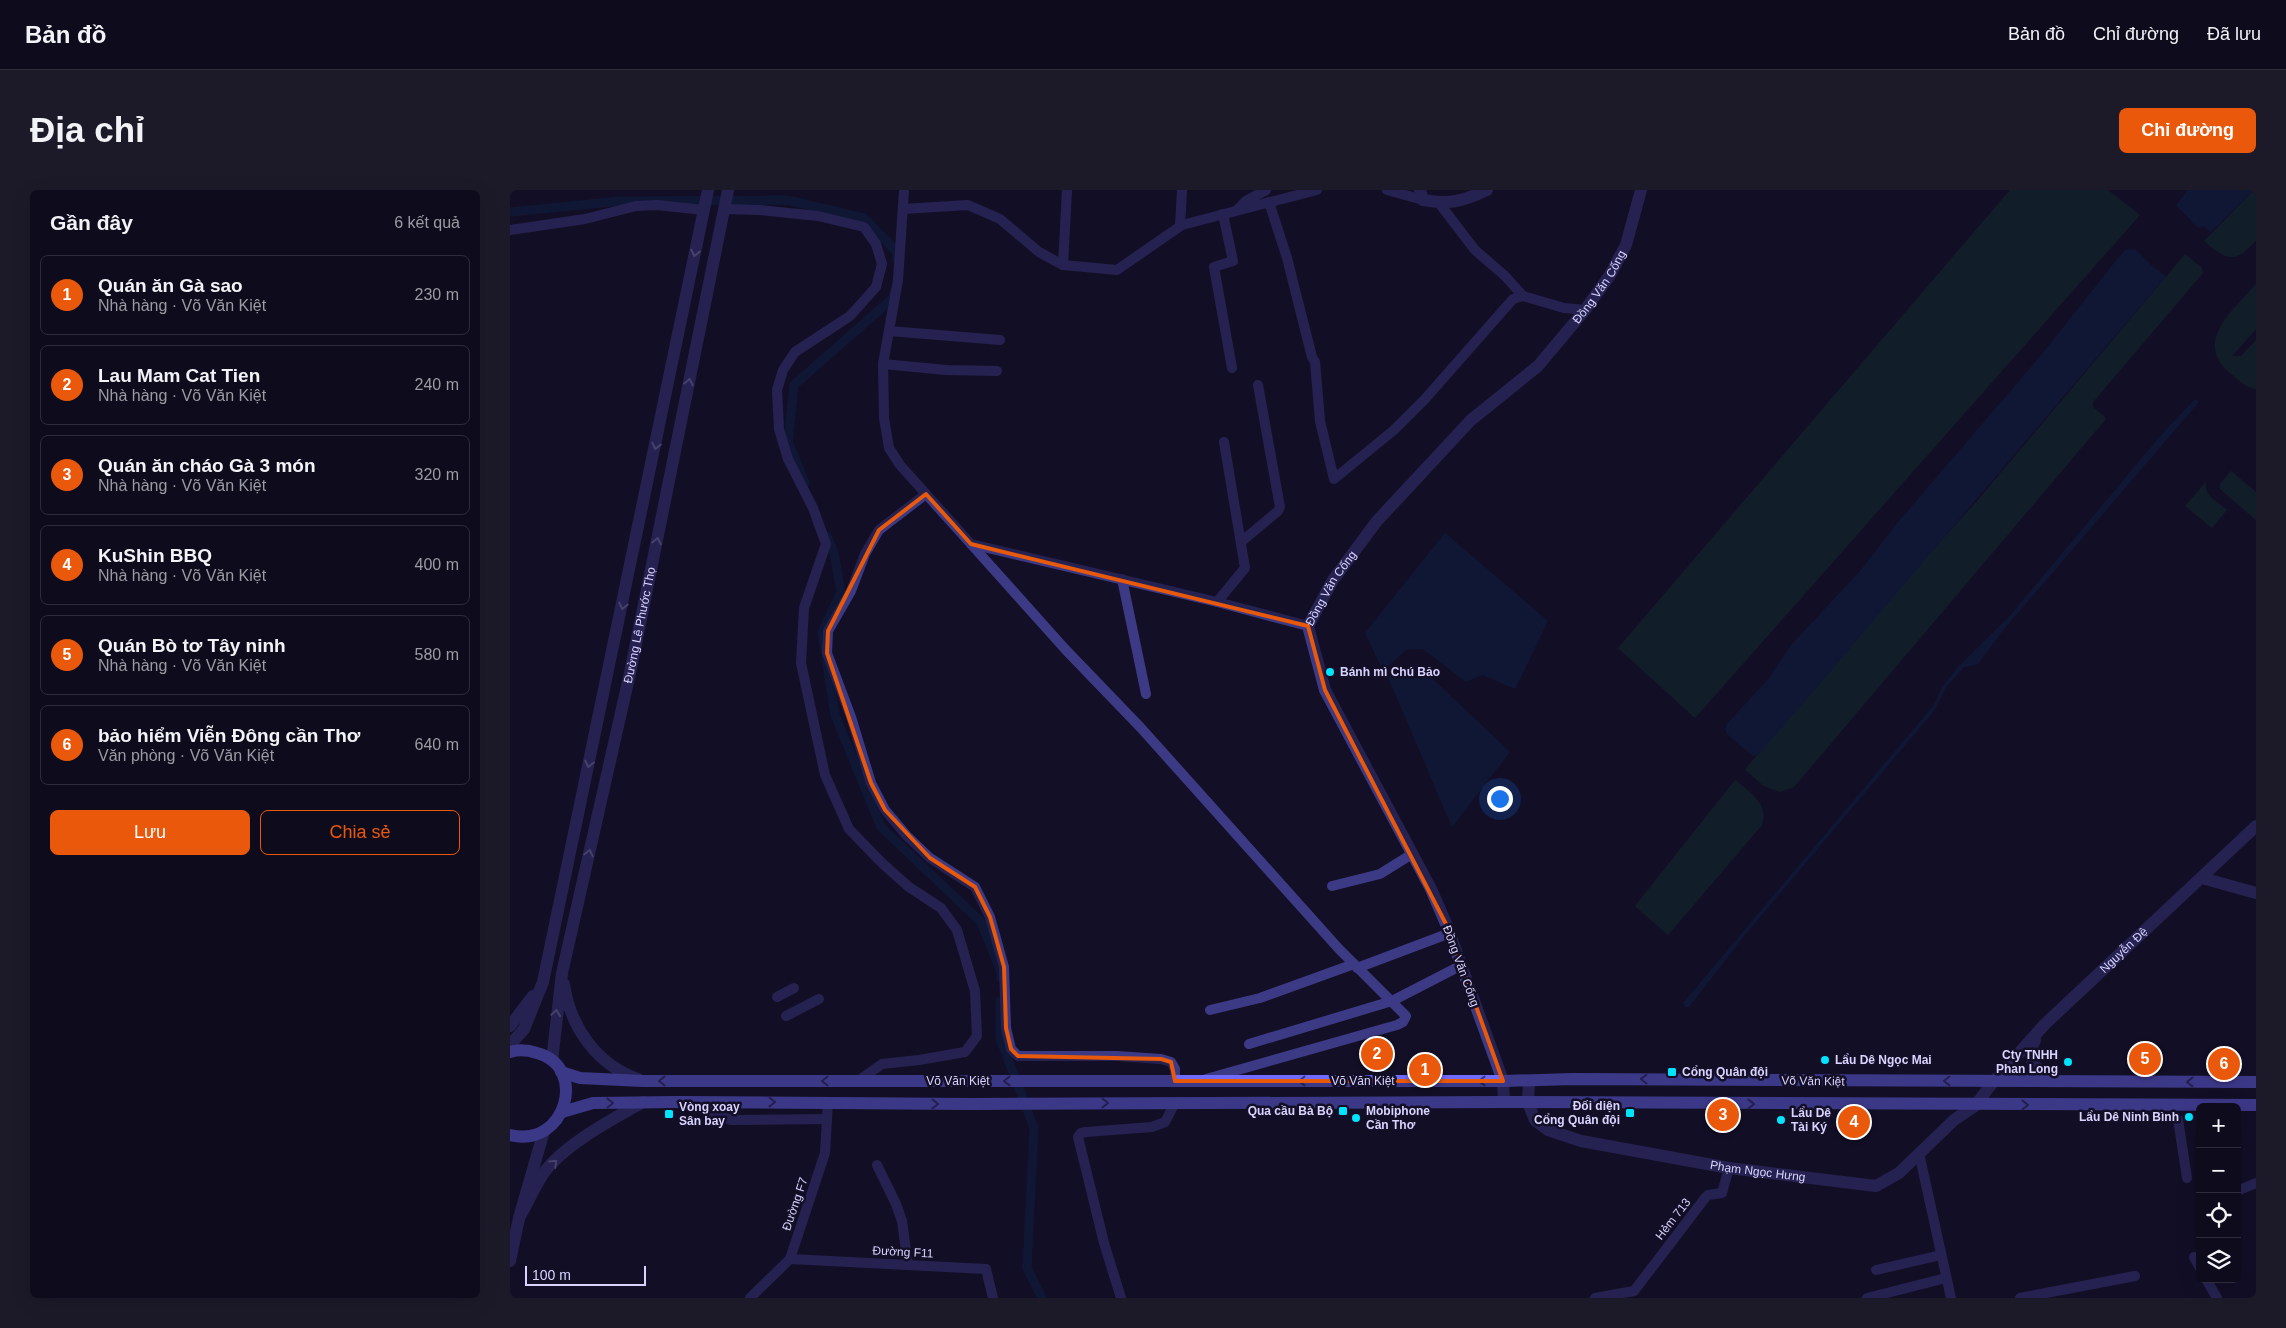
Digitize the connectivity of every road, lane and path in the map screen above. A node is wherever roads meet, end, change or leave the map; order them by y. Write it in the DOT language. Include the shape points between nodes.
graph roads {
  1 [pos="904,190"];
  2 [pos="1067,190"];
  3 [pos="1182,190"];
  4 [pos="1266,190"];
  5 [pos="1317,190"];
  6 [pos="1387,190"];
  7 [pos="1487,190"];
  8 [pos="1641,190"];
  9 [pos="728,192"];
  10 [pos="1422,195"];
  11 [pos="706,199"];
  12 [pos="1269,202"];
  13 [pos="1439,203"];
  14 [pos="725,208"];
  15 [pos="903,209"];
  16 [pos="1237,211"];
  17 [pos="1223,214"];
  18 [pos="1180,226"];
  19 [pos="510,230"];
  20 [pos="1063,266"];
  21 [pos="1523,296"];
  22 [pos="1585,310"];
  23 [pos="889,331"];
  24 [pos="1000,340"];
  25 [pos="884,364"];
  26 [pos="1232,368"];
  27 [pos="997,371"];
  28 [pos="1258,385"];
  29 [pos="1224,442"];
  30 [pos="926,494"];
  31 [pos="1241,542"];
  32 [pos="971,544"];
  33 [pos="1122,579"];
  34 [pos="1217,602"];
  35 [pos="1308,626"];
  36 [pos="1146,694"];
  37 [pos="2256,826"];
  38 [pos="1412,854"];
  39 [pos="2202,878"];
  40 [pos="1332,886"];
  41 [pos="2256,893"];
  42 [pos="1450,934"];
  43 [pos="1356,966"];
  44 [pos="1460,966"];
  45 [pos="562,973"];
  46 [pos="543,982"];
  47 [pos="794,988"];
  48 [pos="777,997"];
  49 [pos="820,999"];
  50 [pos="1392,1002"];
  51 [pos="1210,1010"];
  52 [pos="786,1016"];
  53 [pos="2044,1025"];
  54 [pos="510,1026"];
  55 [pos="1248,1044"];
  56 [pos="510,1045"];
  57 [pos="510,1052"];
  58 [pos="552,1061"];
  59 [pos="561,1072"];
  60 [pos="1996,1080"];
  61 [pos="643,1081"];
  62 [pos="858,1081"];
  63 [pos="1175,1081"];
  64 [pos="1198,1081"];
  65 [pos="1503,1081"];
  66 [pos="1529,1081"];
  67 [pos="2056,1081"];
  68 [pos="2256,1082"];
  69 [pos="643,1102"];
  70 [pos="688,1102"];
  71 [pos="828,1102"];
  72 [pos="1504,1102"];
  73 [pos="1175,1103"];
  74 [pos="1528,1103"];
  75 [pos="1976,1105"];
  76 [pos="2256,1106"];
  77 [pos="562,1112"];
  78 [pos="827,1119"];
  79 [pos="2178,1119"];
  80 [pos="544,1131"];
  81 [pos="510,1135"];
  82 [pos="1919,1153"];
  83 [pos="877,1165"];
  84 [pos="1729,1168"];
  85 [pos="2187,1178"];
  86 [pos="2256,1183"];
  87 [pos="2241,1189"];
  88 [pos="519,1218"];
  89 [pos="1941,1255"];
  90 [pos="2194,1257"];
  91 [pos="790,1259"];
  92 [pos="2196,1261"];
  93 [pos="510,1262"];
  94 [pos="908,1265"];
  95 [pos="1876,1270"];
  96 [pos="2136,1276"];
  97 [pos="1946,1278"];
  98 [pos="2208,1283"];
  99 [pos="1632,1295"];
  100 [pos="2058,1295"];
  101 [pos="750,1298"];
  102 [pos="993,1298"];
  103 [pos="1121,1298"];
  104 [pos="1595,1298"];
  105 [pos="1867,1298"];
  106 [pos="1951,1298"];
  107 [pos="2022,1298"];
  108 [pos="2216,1298"];
  1 -- 15 [label="street"];
  2 -- 20 [label="street"];
  3 -- 18 [label="street"];
  4 -- 16 [label="street"];
  5 -- 12 [label="street"];
  6 -- 10 [label="street"];
  7 -- 13 [label="street" via="1463,201"];
  8 -- 22 [label="street, Đồng Văn Cống" via="1626,245"];
  9 -- 14 [label="street, Đường Lê Phước Thọ"];
  10 -- 13 [label="street"];
  11 -- 19 [label="street" via="636,206 585,219"];
  11 -- 46 [label="street, Đường Lê Phước Thọ, one-way"];
  12 -- 16 [label="street"];
  12 -- 21 [label="street" via="1315,362 1320,421 1334,479 1394,430 1503,309 1513,299"];
  13 -- 21 [label="street" via="1475,250"];
  45 -- 14 [label="street, Đường Lê Phước Thọ, one-way" via="630,673"];
  14 -- 62 [label="street" via="818,216 864,227 876,244 882,264 876,287 850,316 795,352 783,370 777,390 779,429 786,452 826,544 804,608 801,662 825,775 849,829 909,887 941,908 957,930 975,991 977,1036 965,1052 882,1064"];
  15 -- 20 [label="street" via="968,205 1000,218 1039,252"];
  15 -- 23 [label="street" via="898,280"];
  16 -- 17 [label="street"];
  17 -- 18 [label="street"];
  17 -- 26 [label="street" via="1233,261 1214,267"];
  18 -- 20 [label="street" via="1117,270"];
  21 -- 22 [label="street" via="1564,308"];
  22 -- 35 [label="street, Đồng Văn Cống" via="1538,366 1471,420 1377,521 1333,580"];
  23 -- 24 [label="street"];
  23 -- 25 [label="street"];
  25 -- 27 [label="street"];
  25 -- 30 [label="street" via="884,418 889,448"];
  28 -- 31 [label="street" via="1280,507"];
  29 -- 31 [label="street"];
  30 -- 32 [label="street"];
  30 -- 63 [label="street" via="879,530 865,554 851,591 828,630 827,653 872,784 884,810 906,836 930,858 974,887 978,894 990,917 1004,967 1006,1028 1011,1049 1018,1056 1161,1059 1171,1062"];
  31 -- 34 [label="street" via="1245,568"];
  32 -- 33 [label="street"];
  32 -- 43 [label="street"];
  33 -- 34 [label="street"];
  33 -- 36 [label="street"];
  34 -- 35 [label="street"];
  35 -- 38 [label="street, Đồng Văn Cống" via="1325,690"];
  37 -- 39 [label="street, Nguyễn Đệ"];
  38 -- 40 [label="street" via="1380,874"];
  38 -- 42 [label="street, Đồng Văn Cống"];
  39 -- 41 [label="street"];
  39 -- 53 [label="street, Nguyễn Đệ"];
  42 -- 43 [label="street"];
  42 -- 44 [label="street, Đồng Văn Cống"];
  43 -- 50 [label="street"];
  43 -- 51 [label="street" via="1260,998"];
  44 -- 50 [label="street"];
  44 -- 65 [label="street, Đồng Văn Cống"];
  58 -- 45 [label="street, Đường Lê Phước Thọ, one-way"];
  45 -- 61 [label="street" via="565,994 582,1034 609,1065"];
  46 -- 54 [label="street"];
  46 -- 56 [label="street, Đường Lê Phước Thọ" via="524,1029"];
  47 -- 48 [label="street"];
  49 -- 52 [label="street"];
  50 -- 55 [label="street"];
  50 -- 64 [label="street" via="1406,1016 1400,1023"];
  53 -- 60 [label="street, Nguyễn Đệ"];
  53 -- 67 [label="street" via="2030,1054 2032,1063 2041,1073"];
  57 -- 58 [label="main road" via="527,1050"];
  58 -- 59 [label="main road"];
  59 -- 61 [label="main road, Võ Văn Kiệt" via="580,1078"];
  59 -- 77 [label="main road" via="566,1085"];
  60 -- 66 [label="main road, Võ Văn Kiệt, one-way"];
  60 -- 67 [label="main road, Võ Văn Kiệt"];
  60 -- 75 [label="street, Nguyễn Đệ"];
  62 -- 61 [label="main road, Võ Văn Kiệt, one-way"];
  63 -- 62 [label="main road, Võ Văn Kiệt, one-way"];
  63 -- 64 [label="main road, Võ Văn Kiệt"];
  65 -- 64 [label="main road, Võ Văn Kiệt, one-way"];
  65 -- 66 [label="main road, Võ Văn Kiệt"];
  65 -- 72 [label="street, Đồng Văn Cống"];
  66 -- 74 [label="street"];
  68 -- 67 [label="main road, Võ Văn Kiệt, one-way"];
  69 -- 70 [label="main road, Võ Văn Kiệt"];
  77 -- 69 [label="main road, Võ Văn Kiệt, one-way" via="594,1103"];
  88 -- 69 [label="street, one-way" via="544,1173 554,1162 610,1120"];
  70 -- 71 [label="main road, Võ Văn Kiệt, one-way"];
  70 -- 78 [label="street" via="731,1120"];
  71 -- 73 [label="main road, Võ Văn Kiệt, one-way"];
  71 -- 78 [label="street, Đường F7"];
  72 -- 73 [label="main road, Võ Văn Kiệt"];
  72 -- 74 [label="main road, Võ Văn Kiệt"];
  73 -- 103 [label="street" via="1165,1122 1152,1127 1086,1132 1078,1137"];
  74 -- 75 [label="main road, Võ Văn Kiệt, one-way"];
  74 -- 84 [label="street, Phạm Ngọc Hưng" via="1535,1120 1548,1130 1581,1141"];
  75 -- 76 [label="main road, Võ Văn Kiệt, one-way"];
  75 -- 82 [label="street, Phạm Ngọc Hưng" via="1954,1120"];
  77 -- 80 [label="main road"];
  78 -- 91 [label="street, Đường F7" via="825,1153"];
  79 -- 85 [label="street"];
  80 -- 81 [label="main road" via="532,1136"];
  80 -- 88 [label="street"];
  82 -- 84 [label="street, Phạm Ngọc Hưng" via="1899,1173 1876,1186"];
  82 -- 89 [label="street"];
  83 -- 94 [label="street" via="902,1221"];
  84 -- 99 [label="street, Hẻm 713" via="1722,1193 1705,1198"];
  86 -- 87 [label="street"];
  88 -- 93 [label="street"];
  89 -- 95 [label="street"];
  89 -- 97 [label="street"];
  90 -- 92 [label="street"];
  91 -- 94 [label="street, Đường F11"];
  91 -- 101 [label="street, Đường F7"];
  94 -- 102 [label="street, Đường F11" via="986,1270"];
  96 -- 100 [label="street"];
  97 -- 105 [label="street"];
  97 -- 106 [label="street"];
  98 -- 108 [label="street"];
  99 -- 104 [label="street, Hẻm 713"];
  100 -- 107 [label="street"];
}
